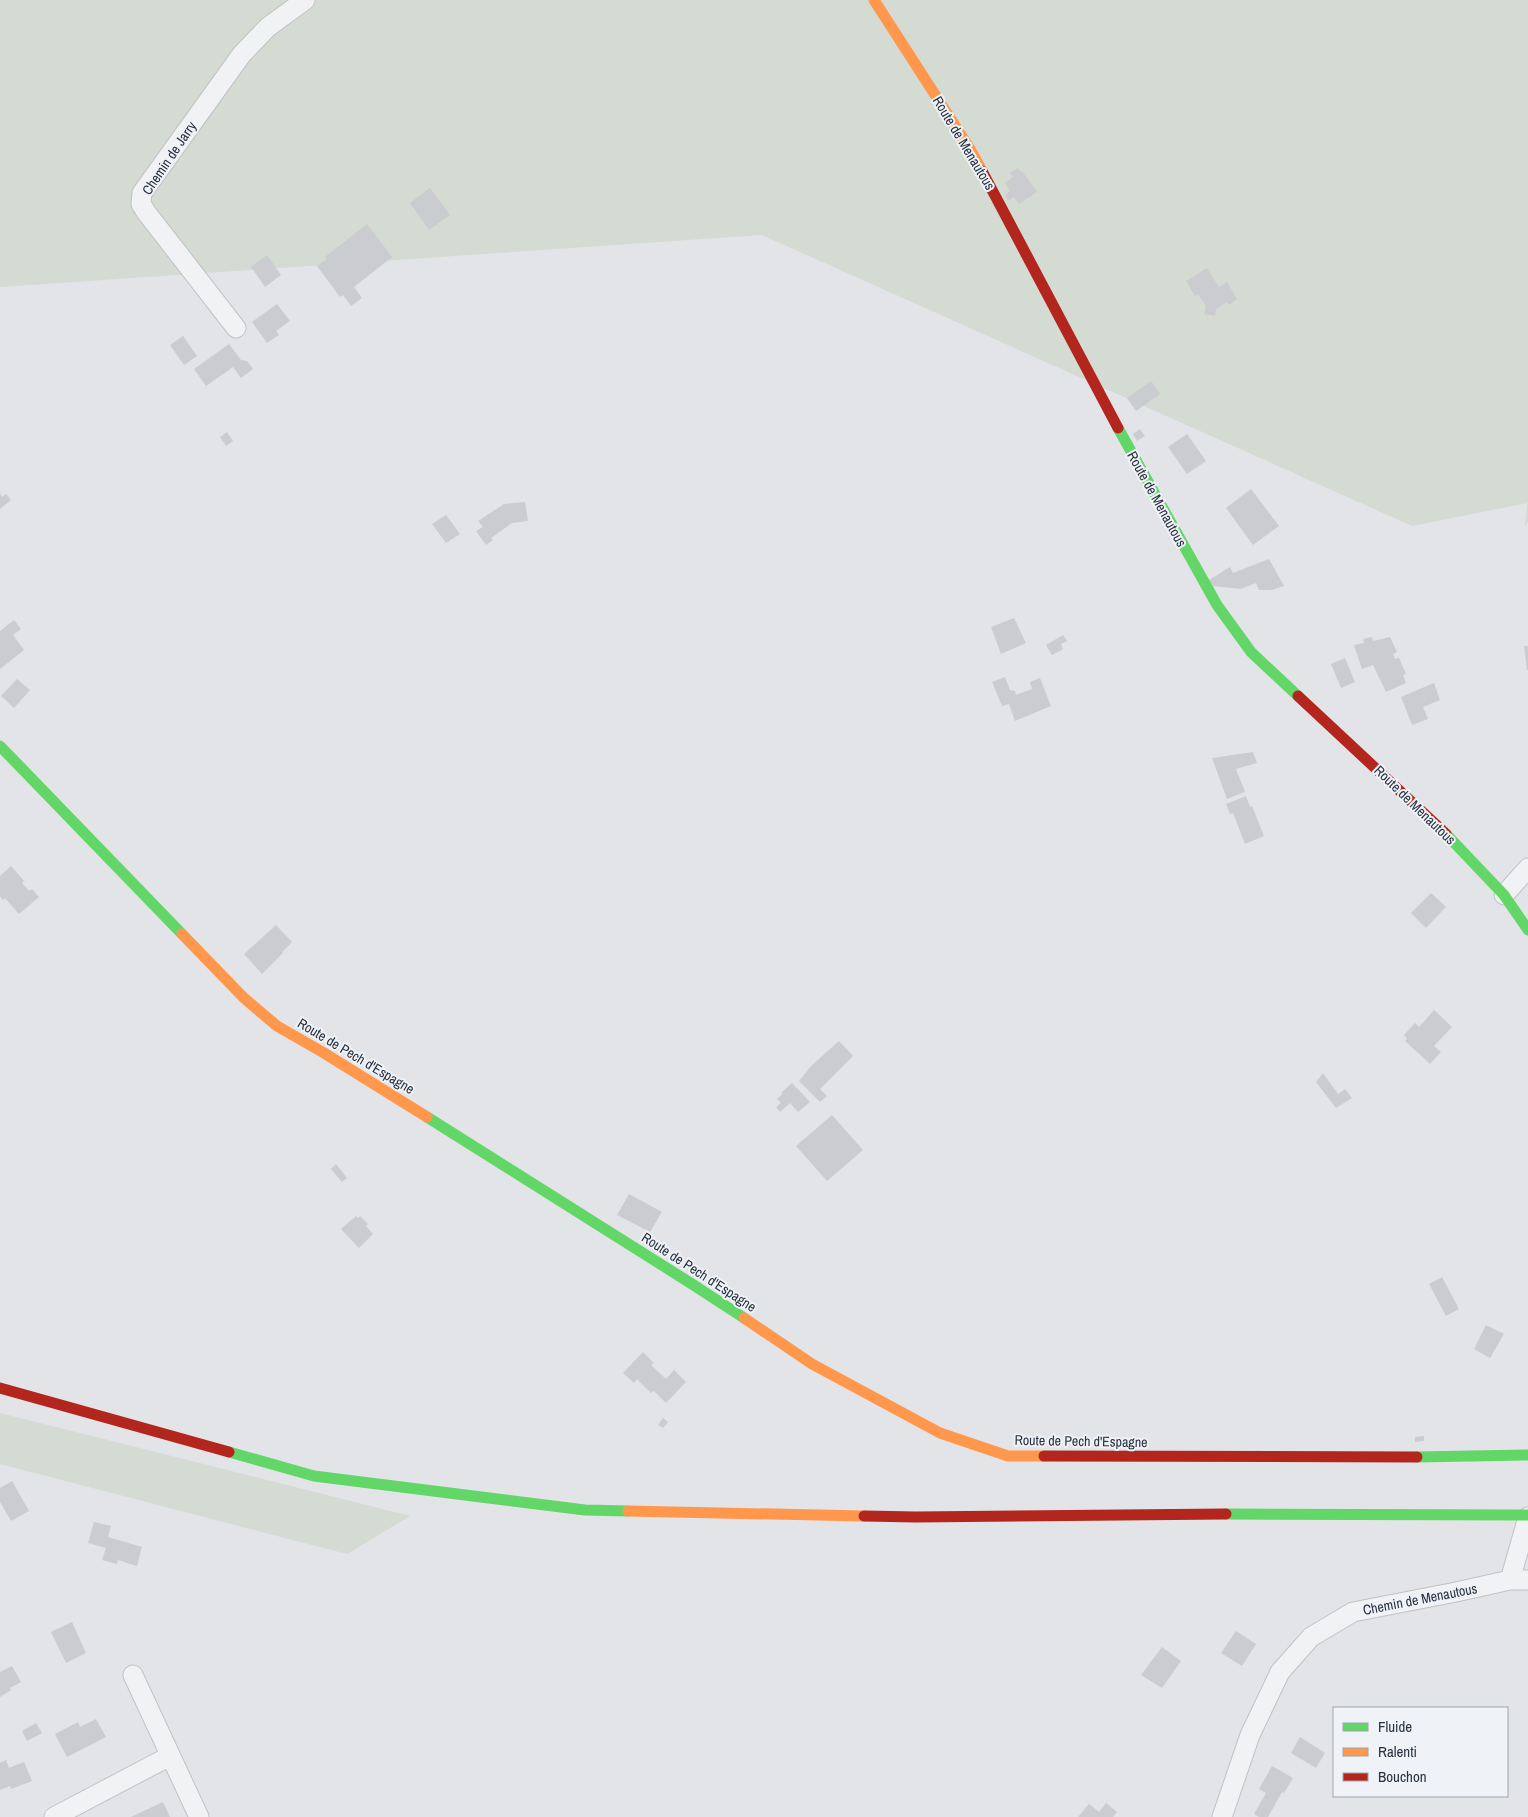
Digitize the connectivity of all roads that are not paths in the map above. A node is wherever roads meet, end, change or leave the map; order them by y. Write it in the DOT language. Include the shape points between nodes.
graph roads {
  1 [pos="305,0"];
  2 [pos="874,0"];
  3 [pos="236,328"];
  4 [pos="0,746"];
  5 [pos="1528,868"];
  6 [pos="1504,895"];
  7 [pos="1528,930"];
  8 [pos="0,1388"];
  9 [pos="1528,1455"];
  10 [pos="1528,1516"];
  11 [pos="1519,1580"];
  12 [pos="133,1675"];
  13 [pos="170,1756"];
  14 [pos="54,1817"];
  15 [pos="199,1817"];
  16 [pos="1222,1817"];
  1 -- 3 [label="street, Chemin de Jarry" via="268,28 242,54 142,192 141,204 146,212"];
  2 -- 6 [label="street, Route de Menautous" via="970,149 1124,439 1222,613 1251,652 1432,819"];
  4 -- 9 [label="street, Route de Pech d'Espagne" via="244,998 277,1026 684,1279 812,1364 940,1433 1008,1456 1374,1458"];
  5 -- 6 [label="street"];
  6 -- 7 [label="street, Route de Menautous"];
  8 -- 10 [label="street" via="314,1476 585,1510 916,1516"];
  10 -- 11 [label="street"];
  11 -- 16 [label="street, Chemin de Menautous" via="1353,1612 1310,1637 1280,1672 1250,1735"];
  12 -- 13 [label="street"];
  13 -- 14 [label="street"];
  13 -- 15 [label="street"];
}
